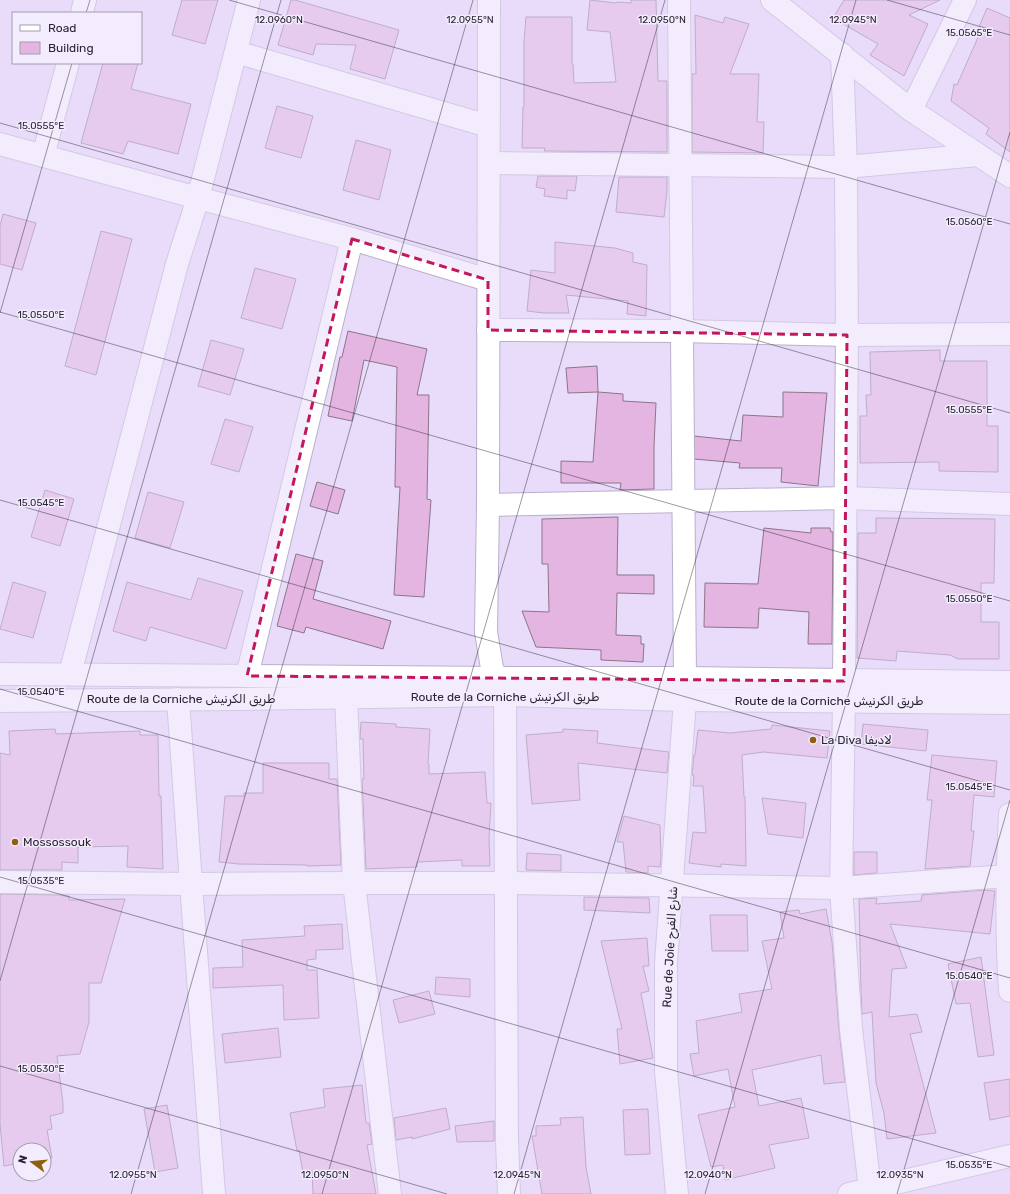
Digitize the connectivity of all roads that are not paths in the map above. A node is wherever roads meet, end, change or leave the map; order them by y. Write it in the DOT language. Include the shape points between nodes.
graph roads {
  1 [pos="85,0"];
  2 [pos="249,0"];
  3 [pos="489,0"];
  4 [pos="679,0"];
  5 [pos="772,0"];
  6 [pos="966,0"];
  7 [pos="82,12"];
  8 [pos="236,52"];
  9 [pos="842,54"];
  10 [pos="68,64"];
  11 [pos="911,110"];
  12 [pos="488,126"];
  13 [pos="0,144"];
  14 [pos="978,155"];
  15 [pos="43,156"];
  16 [pos="489,163"];
  17 [pos="679,165"];
  18 [pos="846,167"];
  19 [pos="1010,176"];
  20 [pos="198,198"];
  21 [pos="352,239"];
  22 [pos="488,280"];
  23 [pos="488,330"];
  24 [pos="680,331"];
  25 [pos="1010,334"];
  26 [pos="847,335"];
  27 [pos="846,498"];
  28 [pos="682,502"];
  29 [pos="1010,504"];
  30 [pos="488,505"];
  31 [pos="0,674"];
  32 [pos="70,674"];
  33 [pos="247,676"];
  34 [pos="685,678"];
  35 [pos="1010,682"];
  36 [pos="501,687"];
  37 [pos="844,691"];
  38 [pos="346,697"];
  39 [pos="178,699"];
  40 [pos="685,700"];
  41 [pos="0,701"];
  42 [pos="1010,703"];
  43 [pos="1010,814"];
  44 [pos="1007,876"];
  45 [pos="0,882"];
  46 [pos="354,882"];
  47 [pos="506,883"];
  48 [pos="191,884"];
  49 [pos="673,885"];
  50 [pos="841,888"];
  51 [pos="1010,991"];
  52 [pos="1010,1156"];
  53 [pos="870,1189"];
  54 [pos="214,1194"];
  55 [pos="390,1194"];
  56 [pos="509,1194"];
  57 [pos="678,1194"];
  58 [pos="849,1194"];
  1 -- 7 [label="street"];
  2 -- 8 [label="street"];
  3 -- 12 [label="street"];
  4 -- 17 [label="street"];
  5 -- 9 [label="street"];
  6 -- 11 [label="street"];
  8 -- 12 [label="street"];
  8 -- 20 [label="street"];
  9 -- 11 [label="street"];
  9 -- 18 [label="street"];
  10 -- 15 [label="street"];
  11 -- 14 [label="street"];
  12 -- 16 [label="street"];
  13 -- 15 [label="street"];
  14 -- 18 [label="street"];
  14 -- 19 [label="street"];
  15 -- 20 [label="street"];
  16 -- 17 [label="street"];
  16 -- 22 [label="street"];
  17 -- 18 [label="street"];
  17 -- 24 [label="street"];
  18 -- 26 [label="street"];
  20 -- 21 [label="street"];
  20 -- 32 [label="street" via="177,264"];
  21 -- 22 [label="street"];
  21 -- 33 [label="street"];
  22 -- 23 [label="street"];
  23 -- 24 [label="street"];
  23 -- 30 [label="street"];
  24 -- 26 [label="street"];
  24 -- 28 [label="street"];
  25 -- 26 [label="street"];
  26 -- 27 [label="street"];
  27 -- 28 [label="street"];
  27 -- 29 [label="street"];
  27 -- 37 [label="street"];
  28 -- 30 [label="street"];
  28 -- 34 [label="street"];
  30 -- 36 [label="street" via="486,632 492,668"];
  31 -- 32 [label="street, Route de la Corniche طريق الكرنيش"];
  32 -- 33 [label="street, Route de la Corniche طريق الكرنيش"];
  33 -- 36 [label="street, Route de la Corniche طريق الكرنيش"];
  34 -- 36 [label="street, Route de la Corniche طريق الكرنيش"];
  34 -- 37 [label="street, Route de la Corniche طريق الكرنيش"];
  35 -- 37 [label="street, Route de la Corniche طريق الكرنيش"];
  36 -- 38 [label="street, Route de la Corniche طريق الكرنيش"];
  36 -- 40 [label="street, Route de la Corniche طريق الكرنيش"];
  36 -- 47 [label="street"];
  37 -- 40 [label="street, Route de la Corniche طريق الكرنيش"];
  37 -- 42 [label="street, Route de la Corniche طريق الكرنيش"];
  37 -- 50 [label="street"];
  38 -- 39 [label="street, Route de la Corniche طريق الكرنيش"];
  38 -- 46 [label="street"];
  39 -- 41 [label="street, Route de la Corniche طريق الكرنيش"];
  39 -- 48 [label="street"];
  40 -- 49 [label="street, Rue de Joie شارع الفرح"];
  43 -- 44 [label="street"];
  44 -- 50 [label="street"];
  44 -- 51 [label="street"];
  45 -- 48 [label="street"];
  46 -- 47 [label="street"];
  46 -- 48 [label="street"];
  46 -- 55 [label="street"];
  47 -- 49 [label="street"];
  47 -- 56 [label="street"];
  48 -- 54 [label="street"];
  49 -- 50 [label="street"];
  49 -- 57 [label="street, Rue de Joie شارع الفرح" via="666,963 666,1071"];
  50 -- 53 [label="street" via="851,1029"];
  52 -- 53 [label="street"];
  53 -- 58 [label="street"];
}
